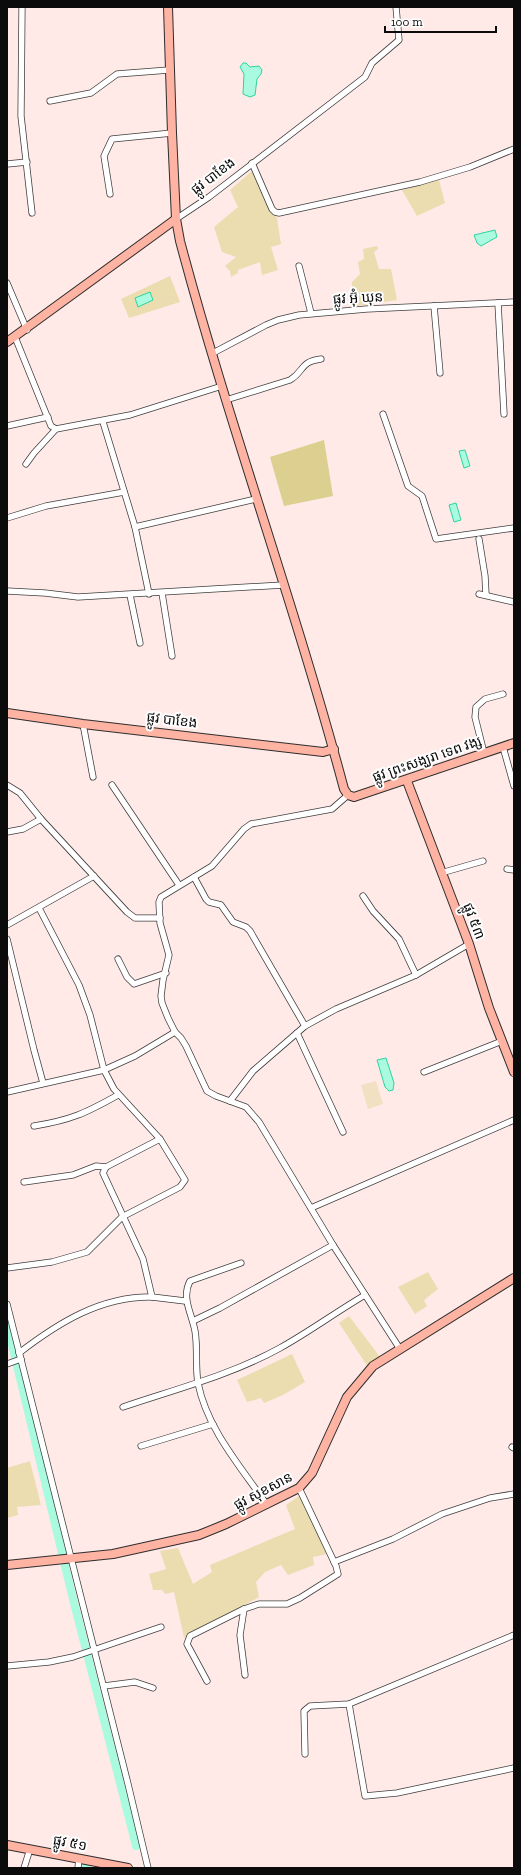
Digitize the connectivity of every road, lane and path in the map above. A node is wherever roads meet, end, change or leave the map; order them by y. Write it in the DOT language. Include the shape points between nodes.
graph roads {
  1 [pos="22,7"];
  2 [pos="168,7"];
  3 [pos="396,7"];
  4 [pos="169,70"];
  5 [pos="50,101"];
  6 [pos="172,133"];
  7 [pos="514,149"];
  8 [pos="27,162"];
  9 [pos="252,163"];
  10 [pos="7,164"];
  11 [pos="110,194"];
  12 [pos="32,213"];
  13 [pos="176,219"];
  14 [pos="299,266"];
  15 [pos="7,283"];
  16 [pos="514,302"];
  17 [pos="498,303"];
  18 [pos="434,306"];
  19 [pos="311,314"];
  20 [pos="27,330"];
  21 [pos="15,337"];
  22 [pos="7,342"];
  23 [pos="213,353"];
  24 [pos="321,359"];
  25 [pos="440,373"];
  26 [pos="222,386"];
  27 [pos="226,400"];
  28 [pos="383,414"];
  29 [pos="504,414"];
  30 [pos="48,417"];
  31 [pos="103,422"];
  32 [pos="7,426"];
  33 [pos="56,429"];
  34 [pos="26,464"];
  35 [pos="124,492"];
  36 [pos="256,499"];
  37 [pos="7,518"];
  38 [pos="134,528"];
  39 [pos="514,528"];
  40 [pos="479,540"];
  41 [pos="283,585"];
  42 [pos="7,592"];
  43 [pos="162,593"];
  44 [pos="149,594"];
  45 [pos="479,594"];
  46 [pos="130,595"];
  47 [pos="486,595"];
  48 [pos="514,602"];
  49 [pos="140,643"];
  50 [pos="172,656"];
  51 [pos="503,694"];
  52 [pos="7,713"];
  53 [pos="83,724"];
  54 [pos="514,743"];
  55 [pos="503,747"];
  56 [pos="334,749"];
  57 [pos="484,754"];
  58 [pos="93,777"];
  59 [pos="407,781"];
  60 [pos="7,785"];
  61 [pos="112,785"];
  62 [pos="514,786"];
  63 [pos="348,795"];
  64 [pos="41,819"];
  65 [pos="7,832"];
  66 [pos="483,861"];
  67 [pos="507,870"];
  68 [pos="514,870"];
  69 [pos="441,873"];
  70 [pos="94,876"];
  71 [pos="194,877"];
  72 [pos="179,885"];
  73 [pos="363,896"];
  74 [pos="39,908"];
  75 [pos="160,918"];
  76 [pos="7,924"];
  77 [pos="7,938"];
  78 [pos="469,944"];
  79 [pos="118,959"];
  80 [pos="166,973"];
  81 [pos="416,975"];
  82 [pos="305,1026"];
  83 [pos="175,1032"];
  84 [pos="297,1033"];
  85 [pos="502,1041"];
  86 [pos="104,1070"];
  87 [pos="424,1072"];
  88 [pos="514,1072"];
  89 [pos="43,1083"];
  90 [pos="7,1092"];
  91 [pos="118,1095"];
  92 [pos="230,1101"];
  93 [pos="514,1120"];
  94 [pos="34,1126"];
  95 [pos="343,1132"];
  96 [pos="160,1139"];
  97 [pos="106,1167"];
  98 [pos="24,1182"];
  99 [pos="311,1208"];
  100 [pos="122,1217"];
  101 [pos="333,1245"];
  102 [pos="242,1263"];
  103 [pos="7,1268"];
  104 [pos="514,1278"];
  105 [pos="365,1295"];
  106 [pos="152,1297"];
  107 [pos="185,1301"];
  108 [pos="7,1304"];
  109 [pos="193,1321"];
  110 [pos="400,1349"];
  111 [pos="19,1357"];
  112 [pos="8,1363"];
  113 [pos="198,1382"];
  114 [pos="123,1406"];
  115 [pos="214,1424"];
  116 [pos="141,1446"];
  117 [pos="299,1488"];
  118 [pos="514,1494"];
  119 [pos="267,1505"];
  120 [pos="70,1559"];
  121 [pos="334,1562"];
  122 [pos="7,1565"];
  123 [pos="244,1609"];
  124 [pos="161,1627"];
  125 [pos="514,1635"];
  126 [pos="93,1650"];
  127 [pos="7,1666"];
  128 [pos="245,1675"];
  129 [pos="207,1681"];
  130 [pos="104,1686"];
  131 [pos="153,1688"];
  132 [pos="348,1704"];
  133 [pos="305,1754"];
  134 [pos="514,1768"];
  135 [pos="7,1845"];
  136 [pos="30,1849"];
  137 [pos="79,1858"];
  138 [pos="24,1868"];
  139 [pos="78,1868"];
  140 [pos="128,1868"];
  141 [pos="148,1868"];
  1 -- 8 [label="street" via="21,116"];
  2 -- 4 [label="street"];
  3 -- 9 [label="street, ផ្លូវ បាខែង" via="399,34 396,43 372,63 365,77"];
  4 -- 5 [label="street" via="117,74 91,93"];
  4 -- 6 [label="street"];
  6 -- 11 [label="street" via="112,139 104,156"];
  6 -- 13 [label="street"];
  7 -- 9 [label="street" via="470,167 420,182 279,213 272,209"];
  8 -- 10 [label="street"];
  8 -- 12 [label="street"];
  9 -- 13 [label="street, ផ្លូវ បាខែង"];
  13 -- 20 [label="street, ផ្លូវ បាខែង"];
  13 -- 23 [label="street" via="190,281"];
  14 -- 19 [label="street"];
  15 -- 20 [label="street"];
  16 -- 17 [label="street, ផ្លូវ អ៊ុំ ឃុន"];
  17 -- 18 [label="street, ផ្លូវ អ៊ុំ ឃុន"];
  17 -- 29 [label="street"];
  18 -- 19 [label="street, ផ្លូវ អ៊ុំ ឃុន"];
  18 -- 25 [label="street"];
  19 -- 23 [label="street, ផ្លូវ អ៊ុំ ឃុន" via="278,320"];
  20 -- 21 [label="street, ផ្លូវ បាខែង"];
  21 -- 22 [label="street, ផ្លូវ បាខែង"];
  21 -- 30 [label="street"];
  23 -- 26 [label="street"];
  24 -- 27 [label="street" via="311,360 290,380"];
  26 -- 27 [label="street"];
  26 -- 31 [label="street"];
  27 -- 36 [label="street"];
  28 -- 39 [label="street" via="408,486 422,496 436,539"];
  30 -- 32 [label="street"];
  30 -- 33 [label="street" via="51,426"];
  31 -- 33 [label="street"];
  31 -- 35 [label="street"];
  33 -- 34 [label="street"];
  35 -- 37 [label="street" via="46,506"];
  35 -- 38 [label="street"];
  36 -- 38 [label="street"];
  36 -- 41 [label="street"];
  38 -- 44 [label="street"];
  40 -- 47 [label="street"];
  41 -- 43 [label="street"];
  41 -- 56 [label="street"];
  42 -- 46 [label="street" via="37,592 78,597"];
  43 -- 44 [label="street"];
  43 -- 50 [label="street"];
  44 -- 46 [label="street"];
  45 -- 47 [label="street"];
  46 -- 49 [label="street"];
  47 -- 48 [label="street"];
  51 -- 57 [label="street" via="485,699 476,707 475,717"];
  52 -- 53 [label="street, ផ្លូវ បាខែង"];
  53 -- 56 [label="street, ផ្លូវ បាខែង" via="323,752"];
  53 -- 58 [label="street"];
  54 -- 55 [label="street, ផ្លូវ ព្រះសង្ឃរា ទេព វង្ស"];
  55 -- 57 [label="street, ផ្លូវ ព្រះសង្ឃរា ទេព វង្ស"];
  55 -- 62 [label="street"];
  56 -- 63 [label="street" via="344,789"];
  57 -- 59 [label="street, ផ្លូវ ព្រះសង្ឃរា ទេព វង្ស"];
  59 -- 63 [label="street, ផ្លូវ ព្រះសង្ឃរា ទេព វង្ស" via="354,797"];
  59 -- 69 [label="street, ផ្លូវ ៥៣"];
  60 -- 64 [label="street" via="20,793"];
  61 -- 72 [label="street"];
  63 -- 71 [label="street" via="332,809 251,824 216,863"];
  64 -- 65 [label="street" via="22,829"];
  64 -- 70 [label="street"];
  66 -- 69 [label="street"];
  67 -- 68 [label="street"];
  69 -- 78 [label="street, ផ្លូវ ៥៣"];
  70 -- 74 [label="street"];
  70 -- 75 [label="street" via="131,916"];
  71 -- 72 [label="street"];
  71 -- 82 [label="street" via="209,902 221,905 233,922 250,931"];
  72 -- 75 [label="street" via="164,894 159,901"];
  73 -- 81 [label="street" via="399,939"];
  74 -- 76 [label="street"];
  74 -- 86 [label="street" via="79,985 90,1015"];
  75 -- 80 [label="street" via="169,955"];
  77 -- 89 [label="street"];
  78 -- 81 [label="street"];
  78 -- 85 [label="street, ផ្លូវ ៥៣"];
  79 -- 80 [label="street" via="127,977 134,984"];
  80 -- 83 [label="street" via="162,980 162,1003"];
  81 -- 82 [label="street" via="336,1009"];
  82 -- 84 [label="street"];
  83 -- 86 [label="street" via="135,1056"];
  83 -- 92 [label="street" via="186,1046 207,1091"];
  84 -- 92 [label="street" via="253,1070"];
  84 -- 95 [label="street"];
  85 -- 87 [label="street"];
  85 -- 88 [label="street, ផ្លូវ ៥៣"];
  86 -- 89 [label="street"];
  86 -- 91 [label="street"];
  89 -- 90 [label="street"];
  91 -- 94 [label="street" via="82,1115"];
  91 -- 96 [label="street"];
  92 -- 99 [label="street" via="246,1107 259,1122"];
  93 -- 99 [label="street"];
  96 -- 97 [label="street"];
  96 -- 100 [label="street" via="184,1178 184,1183"];
  97 -- 98 [label="street" via="96,1166 72,1175"];
  97 -- 100 [label="street" via="103,1173"];
  99 -- 101 [label="street"];
  100 -- 103 [label="street" via="88,1252 46,1263"];
  100 -- 106 [label="street" via="143,1259"];
  101 -- 105 [label="street"];
  101 -- 109 [label="street"];
  102 -- 107 [label="street" via="190,1282"];
  104 -- 110 [label="street, ផ្លូវ សុខសាន"];
  105 -- 110 [label="street"];
  105 -- 113 [label="street" via="280,1348"];
  106 -- 107 [label="street"];
  106 -- 111 [label="street" via="117,1301 83,1312 50,1330"];
  107 -- 109 [label="street"];
  108 -- 111 [label="street"];
  109 -- 113 [label="street" via="197,1342"];
  110 -- 117 [label="street, ផ្លូវ សុខសាន" via="373,1366 356,1384 342,1407 312,1473"];
  111 -- 112 [label="street"];
  111 -- 120 [label="street"];
  113 -- 114 [label="street"];
  113 -- 115 [label="street"];
  115 -- 116 [label="street"];
  115 -- 119 [label="street" via="222,1441"];
  117 -- 119 [label="street, ផ្លូវ សុខសាន"];
  117 -- 121 [label="street"];
  118 -- 121 [label="street" via="490,1498 442,1514 393,1538"];
  119 -- 120 [label="street, ផ្លូវ សុខសាន" via="199,1535 113,1554"];
  120 -- 122 [label="street, ផ្លូវ សុខសាន"];
  120 -- 126 [label="street"];
  121 -- 123 [label="street" via="338,1572 335,1578 300,1598 287,1604 258,1604"];
  123 -- 128 [label="street" via="240,1635"];
  123 -- 129 [label="street" via="188,1638 187,1644"];
  124 -- 126 [label="street"];
  125 -- 132 [label="street"];
  126 -- 127 [label="street" via="49,1662"];
  126 -- 130 [label="street"];
  130 -- 131 [label="street" via="135,1682"];
  130 -- 141 [label="street"];
  132 -- 133 [label="street" via="306,1708"];
  132 -- 134 [label="street" via="365,1796 397,1793"];
  135 -- 136 [label="street, ផ្លូវ ៥១"];
  136 -- 137 [label="street, ផ្លូវ ៥១"];
  136 -- 138 [label="street"];
  137 -- 139 [label="street"];
  137 -- 140 [label="street, ផ្លូវ ៥១"];
}
